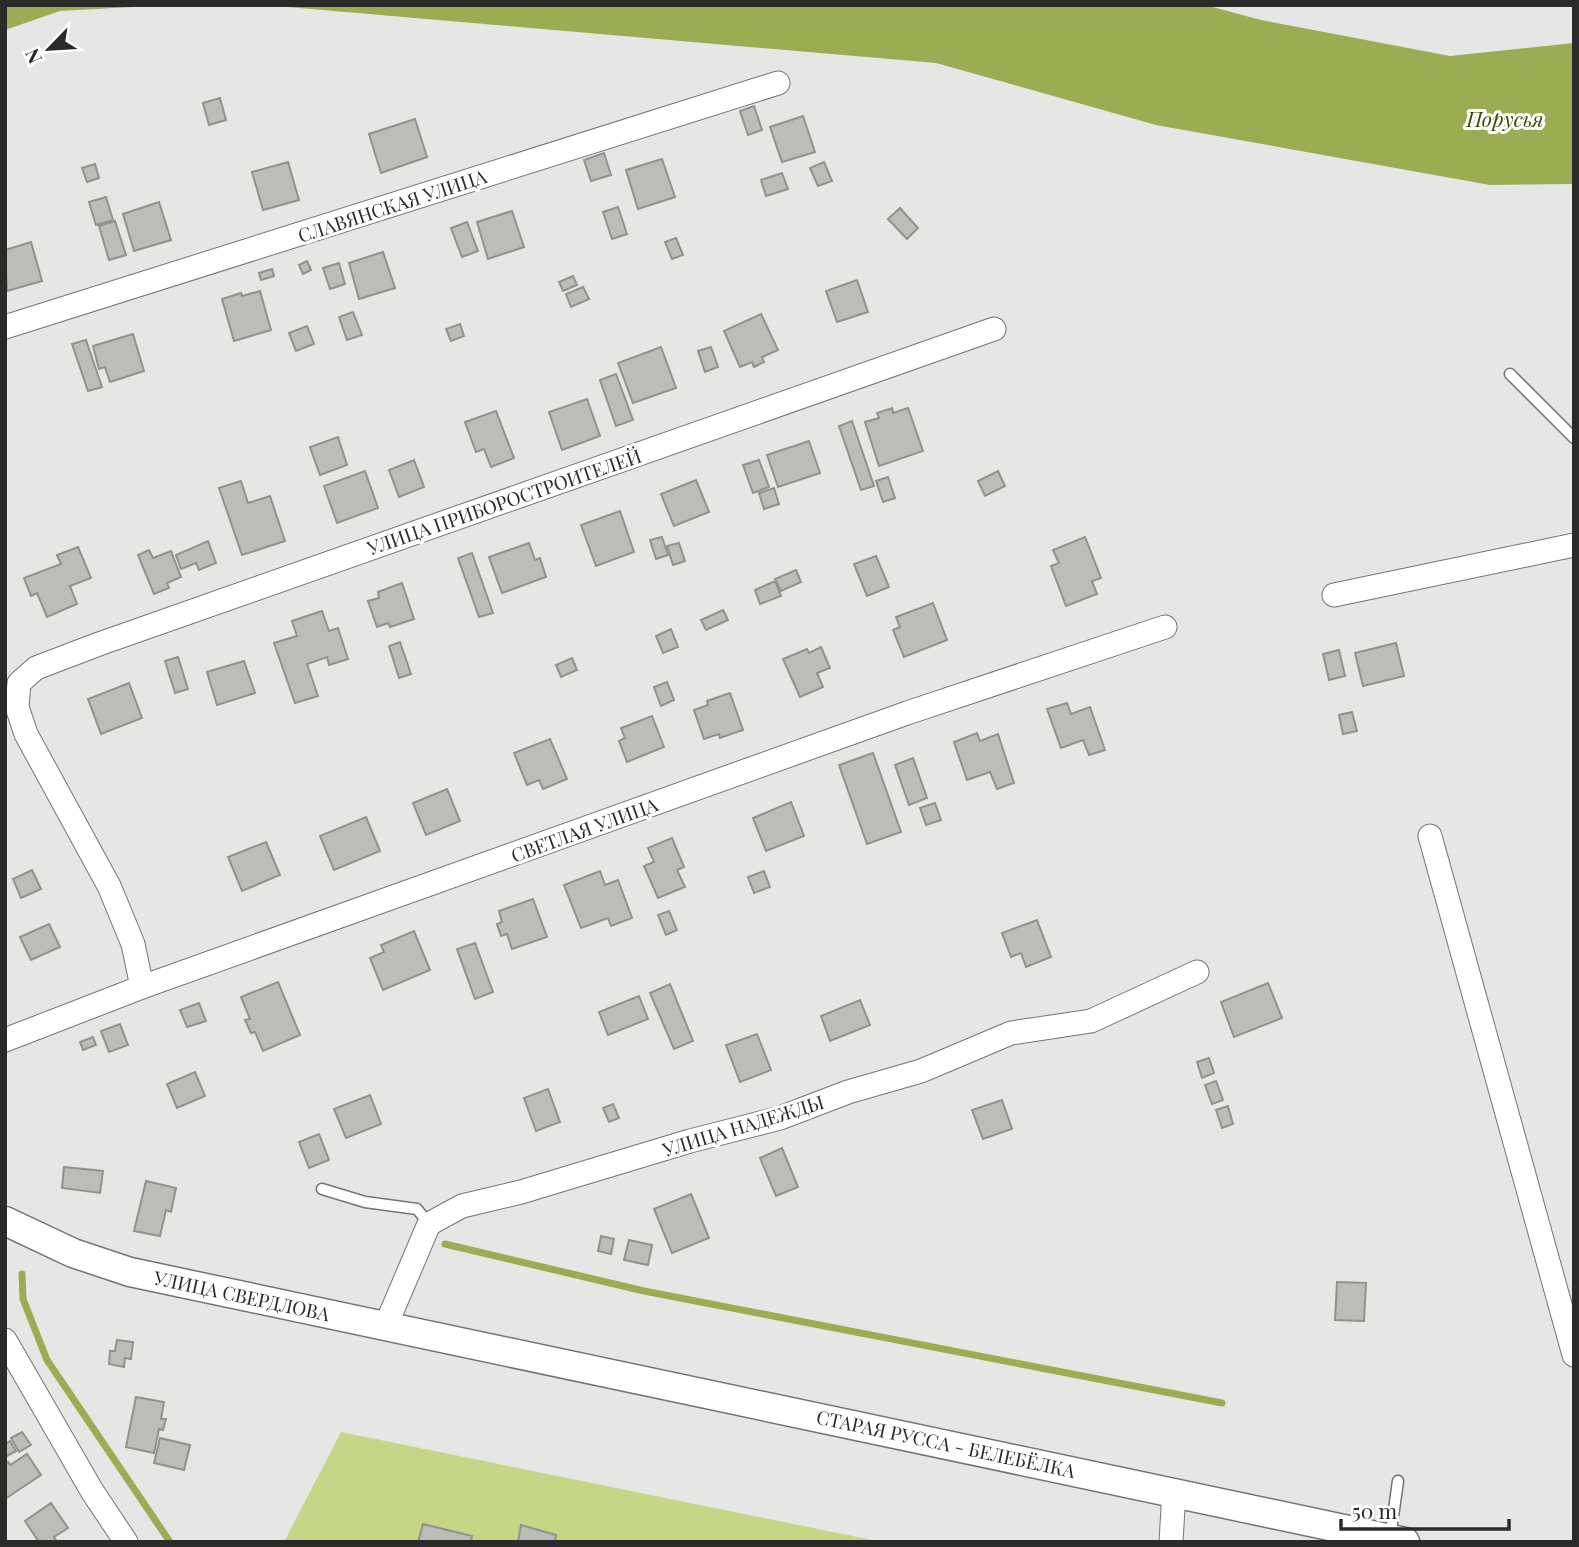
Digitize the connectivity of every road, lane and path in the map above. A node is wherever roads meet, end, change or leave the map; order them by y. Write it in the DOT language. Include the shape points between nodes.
graph roads {
  1 [pos="778,83"];
  2 [pos="5,327"];
  3 [pos="994,329"];
  4 [pos="1510,374"];
  5 [pos="1574,438"];
  6 [pos="1574,545"];
  7 [pos="1334,595"];
  8 [pos="1165,627"];
  9 [pos="1430,836"];
  10 [pos="1197,972"];
  11 [pos="142,987"];
  12 [pos="5,1040"];
  13 [pos="322,1189"];
  14 [pos="429,1224"];
  15 [pos="6,1226"];
  16 [pos="386,1325"];
  17 [pos="5,1340"];
  18 [pos="486,1346"];
  19 [pos="1574,1355"];
  20 [pos="1398,1481"];
  21 [pos="1174,1491"];
  22 [pos="1397,1540"];
  23 [pos="126,1542"];
  24 [pos="1171,1542"];
  1 -- 2 [label="street, СЛАВЯНСКАЯ УЛИЦА"];
  3 -- 11 [label="street, УЛИЦА ПРИБОРОСТРОИТЕЛЕЙ" via="36,668 19,683 18,707 26,734 109,886 133,944"];
  4 -- 5 [label="lane"];
  6 -- 7 [label="street"];
  8 -- 11 [label="street, СВЕТЛАЯ УЛИЦА" via="894,717"];
  9 -- 19 [label="street"];
  10 -- 14 [label="street, УЛИЦА НАДЕЖДЫ" via="1091,1021 1011,1033 921,1072 780,1118 462,1206"];
  11 -- 12 [label="street, СВЕТЛАЯ УЛИЦА"];
  13 -- 14 [label="lane" via="365,1202 417,1209"];
  14 -- 16 [label="street"];
  15 -- 16 [label="street, УЛИЦА СВЕРДЛОВА" via="130,1272"];
  16 -- 18 [label="street, УЛИЦА СВЕРДЛОВА"];
  17 -- 23 [label="street"];
  18 -- 21 [label="street, СТАРАЯ РУССА - БЕЛЕБЁЛКА"];
  20 -- 22 [label="lane"];
  21 -- 22 [label="street, СТАРАЯ РУССА - БЕЛЕБЁЛКА"];
  21 -- 24 [label="street"];
}
